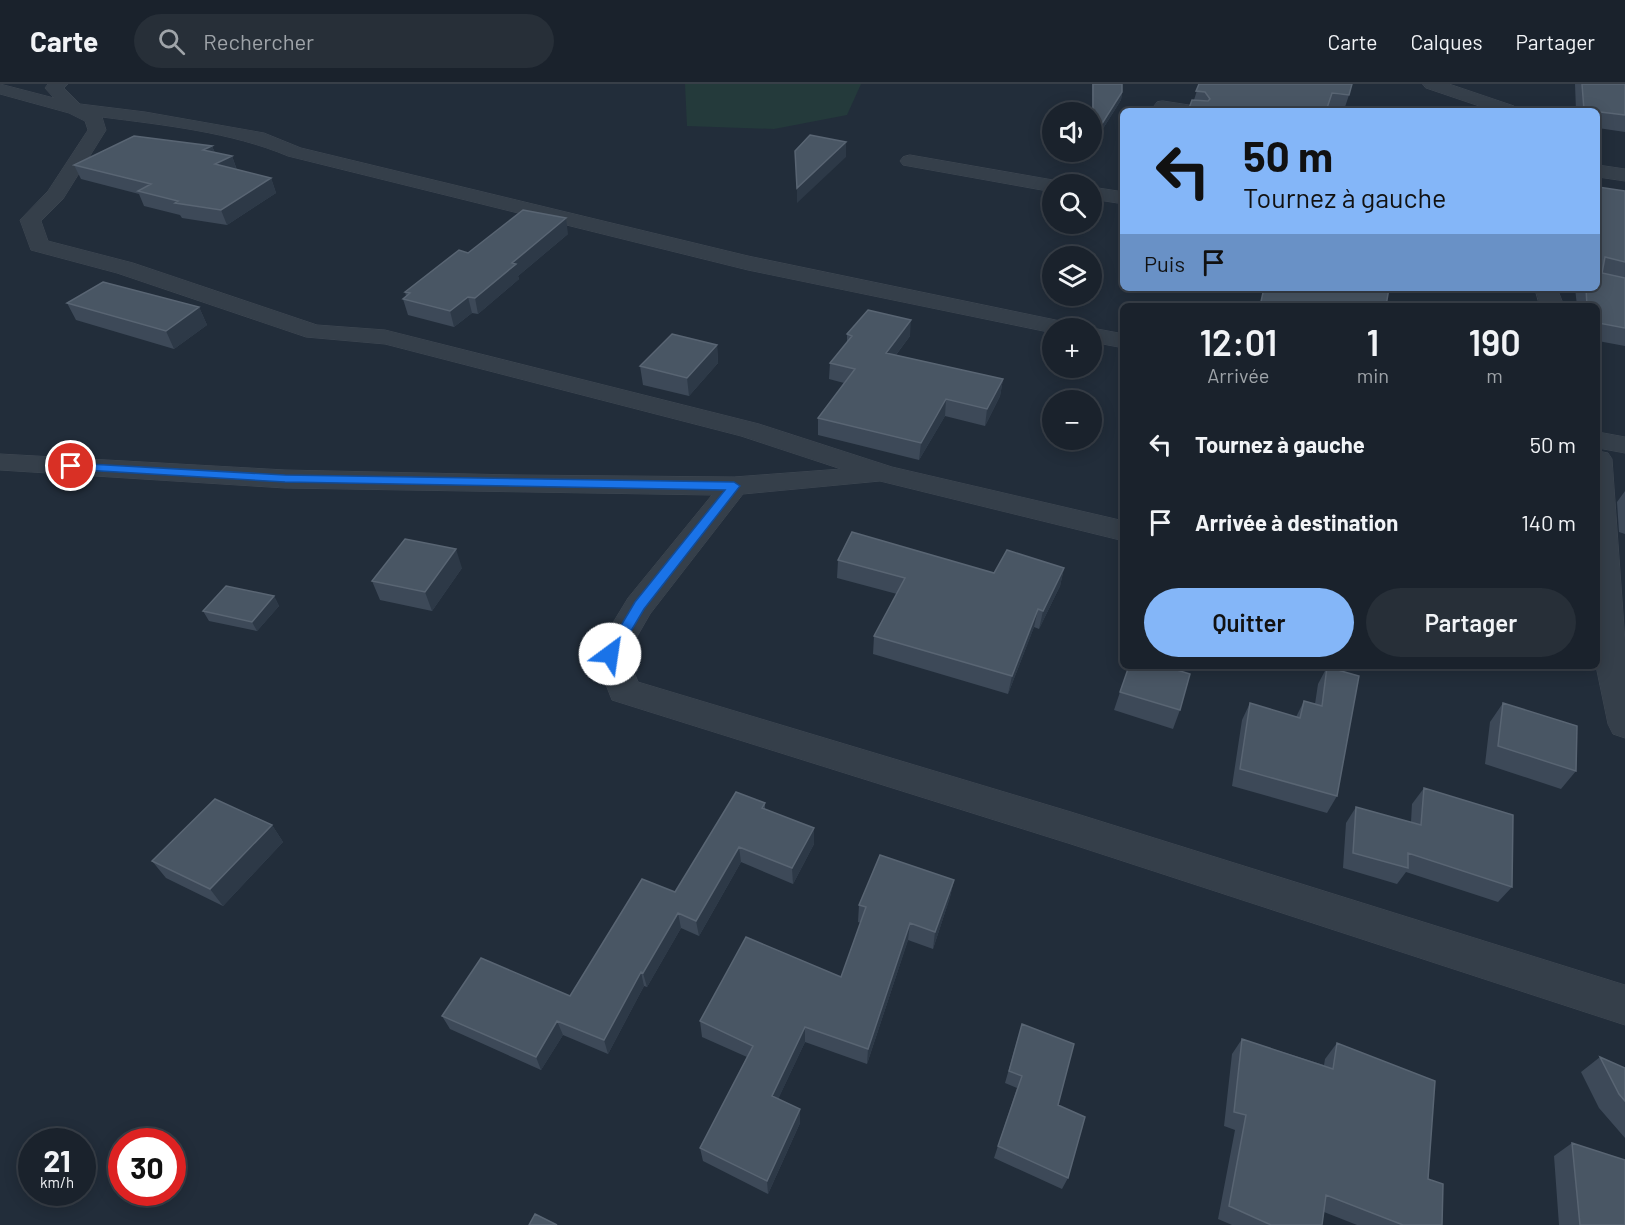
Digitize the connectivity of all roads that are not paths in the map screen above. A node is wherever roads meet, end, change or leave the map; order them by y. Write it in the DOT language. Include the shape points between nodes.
graph roads {
  1 [pos="59,84"];
  2 [pos="1432,84"];
  3 [pos="0,89"];
  4 [pos="1508,105"];
  5 [pos="1163,106"];
  6 [pos="1176,108"];
  7 [pos="75,109"];
  8 [pos="910,161"];
  9 [pos="1600,171"];
  10 [pos="1625,175"];
  11 [pos="1042,184"];
  12 [pos="1102,195"];
  13 [pos="1120,197"];
  14 [pos="1042,324"];
  15 [pos="1102,337"];
  16 [pos="1120,340"];
  17 [pos="1600,440"];
  18 [pos="1625,445"];
  19 [pos="0,462"];
  20 [pos="885,474"];
  21 [pos="734,486"];
  22 [pos="1600,488"];
  23 [pos="1120,530"];
  24 [pos="1611,647"];
  25 [pos="1625,724"];
  26 [pos="1625,1005"];
  1 -- 7 [label="street" via="54,88"];
  2 -- 4 [label="street"];
  3 -- 7 [label="street"];
  5 -- 6 [label="street"];
  7 -- 14 [label="street" via="145,117 264,139 295,152 748,263"];
  7 -- 20 [label="street" via="93,118 97,130 56,195 30,220 39,245 125,268 314,332 385,337 750,430"];
  8 -- 11 [label="street"];
  9 -- 10 [label="street"];
  12 -- 13 [label="street"];
  15 -- 16 [label="street"];
  17 -- 18 [label="street"];
  19 -- 21 [label="street" via="285,479"];
  20 -- 21 [label="street"];
  20 -- 23 [label="street"];
  21 -- 26 [label="street" via="639,606 610,654 624,691 1071,828"];
  22 -- 24 [label="street"];
  24 -- 25 [label="street"];
}
